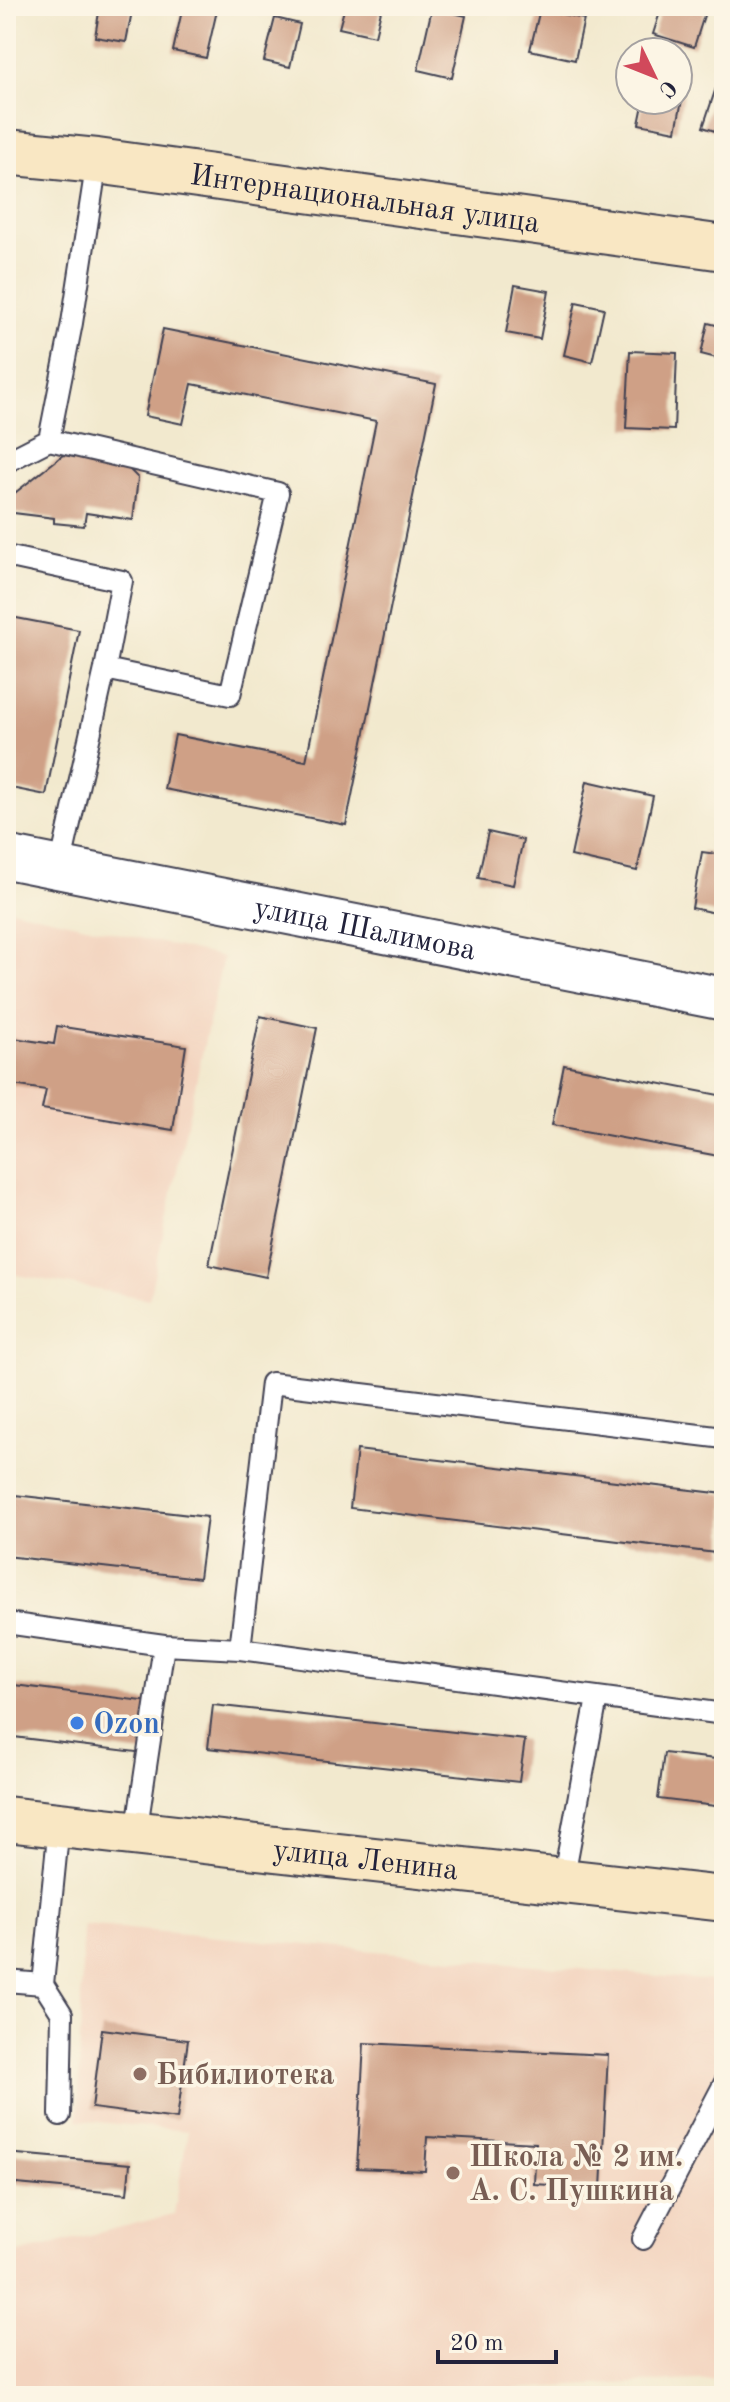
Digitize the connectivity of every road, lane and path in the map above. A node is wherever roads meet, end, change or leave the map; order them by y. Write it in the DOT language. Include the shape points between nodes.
graph roads {
  1 [pos="6,152"];
  2 [pos="97,161"];
  3 [pos="724,248"];
  4 [pos="49,440"];
  5 [pos="6,462"];
  6 [pos="6,556"];
  7 [pos="105,669"];
  8 [pos="6,857"];
  9 [pos="60,867"];
  10 [pos="724,999"];
  11 [pos="724,1438"];
  12 [pos="6,1623"];
  13 [pos="164,1645"];
  14 [pos="240,1649"];
  15 [pos="597,1698"];
  16 [pos="724,1714"];
  17 [pos="6,1819"];
  18 [pos="59,1825"];
  19 [pos="136,1834"];
  20 [pos="563,1881"];
  21 [pos="724,1899"];
  22 [pos="6,1981"];
  23 [pos="43,1984"];
  24 [pos="724,2084"];
  25 [pos="60,2115"];
  26 [pos="643,2239"];
  1 -- 2 [label="street, Интернациональная улица"];
  2 -- 3 [label="street, Интернациональная улица"];
  2 -- 4 [label="lane"];
  4 -- 5 [label="lane"];
  4 -- 7 [label="lane" via="278,493 230,695"];
  6 -- 7 [label="lane" via="122,581"];
  7 -- 9 [label="lane"];
  8 -- 9 [label="street, улица Шалимова"];
  9 -- 10 [label="street, улица Шалимова"];
  11 -- 14 [label="lane" via="271,1383"];
  12 -- 13 [label="lane"];
  13 -- 14 [label="lane"];
  13 -- 19 [label="lane"];
  14 -- 15 [label="lane"];
  15 -- 16 [label="lane"];
  15 -- 20 [label="lane"];
  17 -- 18 [label="street, улица Ленина"];
  18 -- 19 [label="street, улица Ленина"];
  18 -- 23 [label="lane"];
  19 -- 20 [label="street, улица Ленина"];
  20 -- 21 [label="street, улица Ленина"];
  22 -- 23 [label="lane"];
  23 -- 25 [label="lane" via="62,2014"];
  24 -- 26 [label="lane"];
}
